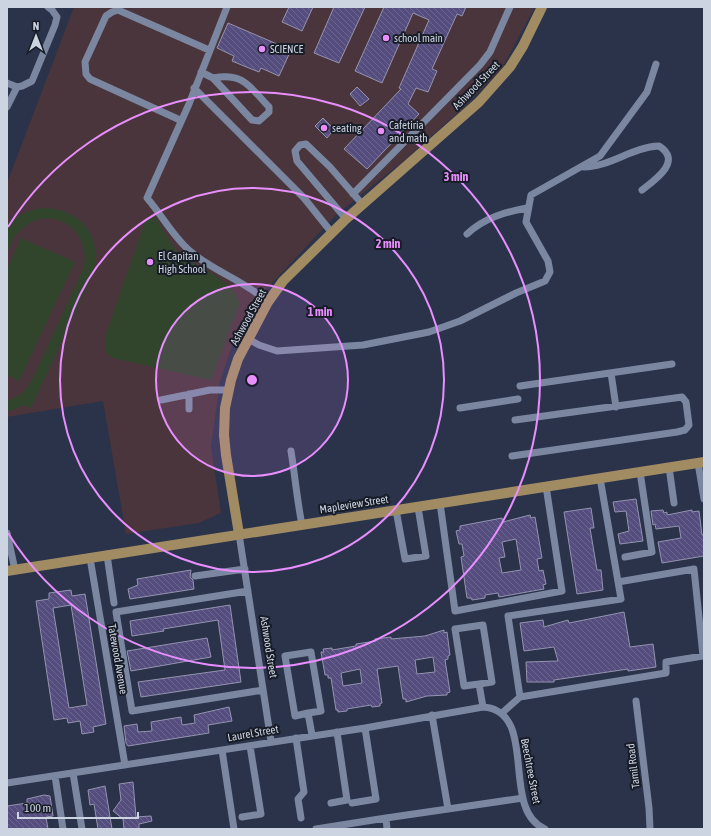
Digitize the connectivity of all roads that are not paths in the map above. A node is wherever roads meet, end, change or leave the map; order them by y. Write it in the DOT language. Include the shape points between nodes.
graph roads {
  1 [pos="48,7"];
  2 [pos="227,7"];
  3 [pos="510,7"];
  4 [pos="542,7"];
  5 [pos="209,50"];
  6 [pos="656,64"];
  7 [pos="201,72"];
  8 [pos="213,78"];
  9 [pos="7,83"];
  10 [pos="17,87"];
  11 [pos="194,88"];
  12 [pos="7,107"];
  13 [pos="180,120"];
  14 [pos="582,167"];
  15 [pos="642,190"];
  16 [pos="353,194"];
  17 [pos="363,205"];
  18 [pos="527,208"];
  19 [pos="346,220"];
  20 [pos="332,233"];
  21 [pos="467,234"];
  22 [pos="268,302"];
  23 [pos="248,339"];
  24 [pos="672,364"];
  25 [pos="610,373"];
  26 [pos="520,386"];
  27 [pos="229,390"];
  28 [pos="189,394"];
  29 [pos="518,399"];
  30 [pos="161,400"];
  31 [pos="616,407"];
  32 [pos="460,408"];
  33 [pos="189,409"];
  34 [pos="515,420"];
  35 [pos="291,451"];
  36 [pos="512,456"];
  37 [pos="701,462"];
  38 [pos="669,467"];
  39 [pos="640,472"];
  40 [pos="600,478"];
  41 [pos="546,486"];
  42 [pos="704,499"];
  43 [pos="440,503"];
  44 [pos="674,503"];
  45 [pos="418,507"];
  46 [pos="396,510"];
  47 [pos="302,525"];
  48 [pos="7,533"];
  49 [pos="239,534"];
  50 [pos="106,555"];
  51 [pos="625,557"];
  52 [pos="90,558"];
  53 [pos="245,569"];
  54 [pos="11,570"];
  55 [pos="195,576"];
  56 [pos="618,582"];
  57 [pos="248,590"];
  58 [pos="114,603"];
  59 [pos="479,684"];
  60 [pos="264,690"];
  61 [pos="520,697"];
  62 [pos="636,701"];
  63 [pos="483,707"];
  64 [pos="308,713"];
  65 [pos="502,713"];
  66 [pos="432,715"];
  67 [pos="365,728"];
  68 [pos="337,732"];
  69 [pos="312,735"];
  70 [pos="296,738"];
  71 [pos="271,741"];
  72 [pos="250,746"];
  73 [pos="222,750"];
  74 [pos="125,765"];
  75 [pos="73,773"];
  76 [pos="55,776"];
  77 [pos="7,783"];
  78 [pos="523,798"];
  79 [pos="331,803"];
  80 [pos="352,803"];
  81 [pos="448,809"];
  82 [pos="242,817"];
  83 [pos="301,818"];
  84 [pos="386,818"];
  85 [pos="64,829"];
  86 [pos="82,829"];
  87 [pos="234,829"];
  88 [pos="316,829"];
  89 [pos="388,829"];
  90 [pos="545,829"];
  91 [pos="650,829"];
  1 -- 10 [label="street" via="57,17 55,25 32,81"];
  2 -- 5 [label="street"];
  3 -- 16 [label="street" via="490,52 480,65"];
  4 -- 17 [label="main road, Ashwood Street" via="510,67 478,102"];
  5 -- 7 [label="street"];
  5 -- 13 [label="street" via="118,10 106,16 85,62 86,74 90,79"];
  6 -- 14 [label="street" via="646,92 600,156"];
  7 -- 8 [label="street"];
  7 -- 11 [label="street"];
  8 -- 8 [label="street" via="252,120 259,121 269,112 269,107 240,78"];
  9 -- 10 [label="street"];
  10 -- 12 [label="street"];
  11 -- 13 [label="street"];
  11 -- 20 [label="street" via="304,198"];
  13 -- 22 [label="street" via="147,198 175,236 192,253 258,293"];
  14 -- 15 [label="street" via="600,165 637,150 659,146 666,150 667,166 661,175"];
  14 -- 18 [label="street" via="531,195"];
  16 -- 17 [label="street"];
  16 -- 19 [label="street" via="306,144 300,145 295,151 302,168"];
  17 -- 19 [label="main road, Ashwood Street"];
  18 -- 21 [label="street" via="489,218"];
  18 -- 23 [label="street" via="526,222 548,261 550,272 545,281 460,321 428,332 363,345 277,351"];
  19 -- 20 [label="main road, Ashwood Street"];
  20 -- 22 [label="main road, Ashwood Street" via="283,281"];
  22 -- 23 [label="main road, Ashwood Street"];
  23 -- 27 [label="main road, Ashwood Street" via="238,359"];
  24 -- 25 [label="street"];
  25 -- 26 [label="street"];
  25 -- 31 [label="street"];
  27 -- 28 [label="street"];
  27 -- 49 [label="main road, Ashwood Street" via="224,435"];
  28 -- 30 [label="street"];
  28 -- 33 [label="street"];
  29 -- 32 [label="street"];
  31 -- 34 [label="street"];
  31 -- 36 [label="street" via="682,398 686,402 690,425 685,430"];
  35 -- 47 [label="street"];
  37 -- 38 [label="main road, Mapleview Street"];
  37 -- 42 [label="street"];
  38 -- 39 [label="main road, Mapleview Street"];
  38 -- 44 [label="street"];
  39 -- 40 [label="main road, Mapleview Street"];
  39 -- 51 [label="street" via="652,552"];
  40 -- 41 [label="main road, Mapleview Street"];
  40 -- 56 [label="street"];
  41 -- 43 [label="main road, Mapleview Street"];
  41 -- 43 [label="street" via="562,591 455,611"];
  43 -- 45 [label="main road, Mapleview Street"];
  45 -- 46 [label="main road, Mapleview Street"];
  45 -- 46 [label="street" via="426,556 405,559"];
  46 -- 47 [label="main road, Mapleview Street"];
  47 -- 49 [label="main road, Mapleview Street"];
  48 -- 54 [label="street"];
  49 -- 50 [label="main road, Mapleview Street"];
  49 -- 53 [label="street, Ashwood Street"];
  50 -- 52 [label="main road, Mapleview Street"];
  50 -- 58 [label="street"];
  52 -- 54 [label="main road, Mapleview Street"];
  52 -- 74 [label="street, Tatewood Avenue"];
  53 -- 55 [label="street"];
  53 -- 57 [label="street, Ashwood Street"];
  56 -- 61 [label="street" via="621,599 508,616"];
  56 -- 61 [label="street" via="694,569 704,656 666,662 666,673"];
  57 -- 60 [label="street, Ashwood Street"];
  57 -- 60 [label="street" via="116,612 132,710"];
  59 -- 59 [label="street" via="492,682 483,625 455,629 464,686"];
  59 -- 63 [label="street"];
  60 -- 71 [label="street, Ashwood Street"];
  61 -- 65 [label="street"];
  62 -- 91 [label="street, Tamil Road"];
  63 -- 65 [label="street, Laurel Street" via="494,708"];
  63 -- 66 [label="street, Laurel Street"];
  64 -- 64 [label="street" via="321,711 311,652 286,656 295,716"];
  64 -- 69 [label="street"];
  65 -- 78 [label="street, Beechtree Street" via="511,725"];
  66 -- 67 [label="street, Laurel Street"];
  66 -- 81 [label="street"];
  67 -- 68 [label="street, Laurel Street"];
  67 -- 80 [label="street" via="376,799"];
  68 -- 69 [label="street, Laurel Street"];
  68 -- 79 [label="street" via="347,800"];
  69 -- 70 [label="street, Laurel Street"];
  70 -- 71 [label="street, Laurel Street"];
  70 -- 83 [label="street" via="304,792 298,799"];
  71 -- 72 [label="street, Laurel Street"];
  72 -- 73 [label="street, Laurel Street"];
  72 -- 82 [label="street" via="261,814"];
  73 -- 74 [label="street, Laurel Street"];
  73 -- 87 [label="street"];
  74 -- 75 [label="street, Laurel Street"];
  75 -- 76 [label="street, Laurel Street"];
  75 -- 86 [label="street"];
  76 -- 77 [label="street, Laurel Street"];
  76 -- 85 [label="street"];
  78 -- 81 [label="street"];
  78 -- 90 [label="street, Beechtree Street" via="534,821"];
  81 -- 84 [label="street"];
  84 -- 88 [label="street"];
  84 -- 89 [label="street"];
}
